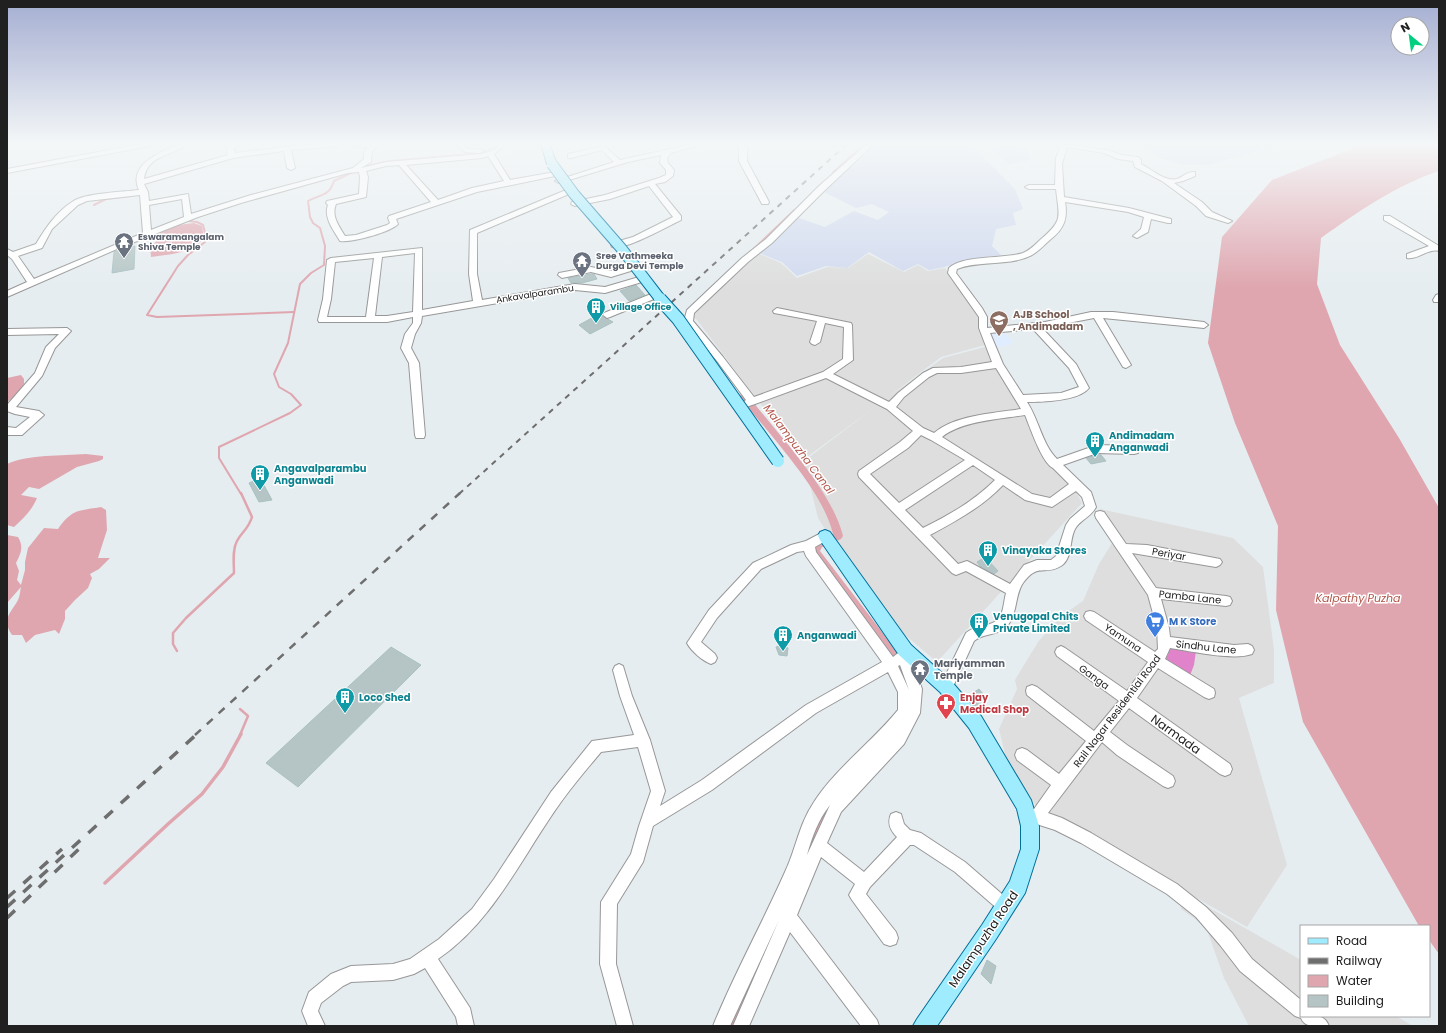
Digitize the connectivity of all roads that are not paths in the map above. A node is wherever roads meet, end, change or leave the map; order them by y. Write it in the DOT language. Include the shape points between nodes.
graph roads {
  1 [pos="143,192"];
  2 [pos="144,192"];
  3 [pos="269,192"];
  4 [pos="363,192"];
  5 [pos="426,192"];
  6 [pos="468,192"];
  7 [pos="566,192"];
  8 [pos="573,192"];
  9 [pos="623,192"];
  10 [pos="658,192"];
  11 [pos="760,192"];
  12 [pos="818,192"];
  13 [pos="1060,192"];
  14 [pos="1181,192"];
  15 [pos="1061,199"];
  16 [pos="765,202"];
  17 [pos="436,203"];
  18 [pos="145,204"];
  19 [pos="575,204"];
  20 [pos="1148,215"];
  21 [pos="188,218"];
  22 [pos="1387,218"];
  23 [pos="1168,221"];
  24 [pos="1228,221"];
  25 [pos="147,235"];
  26 [pos="1137,236"];
  27 [pos="615,245"];
  28 [pos="1437,248"];
  29 [pos="10,253"];
  30 [pos="378,255"];
  31 [pos="1410,256"];
  32 [pos="631,268"];
  33 [pos="562,275"];
  34 [pos="639,280"];
  35 [pos="32,283"];
  36 [pos="7,294"];
  37 [pos="651,297"];
  38 [pos="478,303"];
  39 [pos="778,312"];
  40 [pos="418,313"];
  41 [pos="607,315"];
  42 [pos="1097,315"];
  43 [pos="370,319"];
  44 [pos="822,319"];
  45 [pos="1204,325"];
  46 [pos="1034,326"];
  47 [pos="694,328"];
  48 [pos="984,331"];
  49 [pos="7,332"];
  50 [pos="682,335"];
  51 [pos="815,342"];
  52 [pos="998,364"];
  53 [pos="1126,365"];
  54 [pos="826,374"];
  55 [pos="1020,399"];
  56 [pos="890,407"];
  57 [pos="1028,411"];
  58 [pos="7,431"];
  59 [pos="919,431"];
  60 [pos="420,434"];
  61 [pos="935,437"];
  62 [pos="1134,450"];
  63 [pos="973,460"];
  64 [pos="778,461"];
  65 [pos="1054,464"];
  66 [pos="1002,479"];
  67 [pos="1077,484"];
  68 [pos="898,509"];
  69 [pos="1100,515"];
  70 [pos="923,534"];
  71 [pos="828,540"];
  72 [pos="809,545"];
  73 [pos="1123,548"];
  74 [pos="1216,562"];
  75 [pos="1013,591"];
  76 [pos="1153,593"];
  77 [pos="1226,601"];
  78 [pos="1090,616"];
  79 [pos="1163,642"];
  80 [pos="1248,650"];
  81 [pos="1061,652"];
  82 [pos="899,657"];
  83 [pos="711,658"];
  84 [pos="1156,660"];
  85 [pos="619,670"];
  86 [pos="946,687"];
  87 [pos="1032,691"];
  88 [pos="1210,693"];
  89 [pos="1128,700"];
  90 [pos="1099,737"];
  91 [pos="643,740"];
  92 [pos="1022,755"];
  93 [pos="1225,769"];
  94 [pos="1168,781"];
  95 [pos="1061,784"];
  96 [pos="1032,816"];
  97 [pos="896,819"];
  98 [pos="648,821"];
  99 [pos="907,837"];
  100 [pos="819,846"];
  101 [pos="865,882"];
  102 [pos="1006,906"];
  103 [pos="783,913"];
  104 [pos="890,938"];
  105 [pos="427,957"];
  106 [pos="1300,1009"];
  107 [pos="317,1026"];
  108 [pos="466,1026"];
  109 [pos="624,1026"];
  110 [pos="721,1026"];
  111 [pos="741,1026"];
  112 [pos="871,1026"];
  113 [pos="924,1026"];
  1 -- 29 [label="street" via="75,203 49,228 39,246"];
  2 -- 18 [label="street"];
  3 -- 21 [label="street"];
  4 -- 17 [label="street" via="363,195 330,203 334,225 343,238 357,237 390,227 394,224 392,218"];
  5 -- 17 [label="street"];
  6 -- 17 [label="street"];
  7 -- 38 [label="street" via="473,232"];
  8 -- 64 [label="main road, bridge" via="678,319"];
  9 -- 19 [label="street"];
  10 -- 27 [label="street" via="678,218"];
  11 -- 16 [label="street"];
  12 -- 47 [label="street" via="769,241 694,307 688,318"];
  13 -- 15 [label="street"];
  14 -- 24 [label="street" via="1210,214"];
  15 -- 20 [label="street"];
  15 -- 48 [label="street" via="1063,219 1057,229 1028,254 961,264 953,268 952,273 983,317"];
  18 -- 21 [label="street" via="185,196"];
  18 -- 25 [label="street"];
  20 -- 23 [label="street"];
  20 -- 26 [label="street" via="1145,230"];
  21 -- 25 [label="street"];
  22 -- 28 [label="street"];
  25 -- 35 [label="street"];
  28 -- 31 [label="street"];
  29 -- 35 [label="street"];
  30 -- 40 [label="street" via="419,250"];
  30 -- 43 [label="street"];
  30 -- 43 [label="street, Ankavalparambu" via="331,260 322,320"];
  32 -- 33 [label="street" via="611,274 591,269"];
  34 -- 38 [label="street, Ankavalparambu" via="605,290 575,287"];
  35 -- 36 [label="street"];
  37 -- 41 [label="street"];
  38 -- 40 [label="street, Ankavalparambu"];
  39 -- 44 [label="street"];
  40 -- 43 [label="street, Ankavalparambu" via="387,319"];
  40 -- 60 [label="street" via="417,323 406,348 414,363"];
  42 -- 45 [label="street"];
  42 -- 46 [label="street"];
  42 -- 53 [label="street"];
  44 -- 51 [label="street"];
  44 -- 54 [label="street" via="848,325 848,360"];
  46 -- 48 [label="street"];
  46 -- 55 [label="street" via="1073,366 1084,388 1078,392 1055,396"];
  47 -- 50 [label="street"];
  47 -- 54 [label="street" via="720,359 747,404"];
  48 -- 52 [label="street"];
  49 -- 58 [label="street" via="67,331 51,347 39,374 10,408 40,415 18,432"];
  52 -- 55 [label="street"];
  52 -- 56 [label="street" via="961,370 936,370 926,374"];
  54 -- 56 [label="street"];
  55 -- 57 [label="street"];
  56 -- 59 [label="street"];
  57 -- 61 [label="street" via="983,418 946,428"];
  57 -- 65 [label="street" via="1046,454"];
  59 -- 61 [label="street"];
  59 -- 68 [label="street" via="863,474"];
  61 -- 63 [label="street"];
  62 -- 65 [label="street" via="1097,449"];
  63 -- 66 [label="street"];
  63 -- 68 [label="street"];
  65 -- 67 [label="street"];
  66 -- 67 [label="street" via="1029,497 1052,503"];
  66 -- 70 [label="street" via="958,515"];
  67 -- 75 [label="street" via="1087,495 1091,507 1070,526 1062,557 1051,565 1039,564 1030,568"];
  68 -- 70 [label="street"];
  69 -- 73 [label="street, Rail Nagar Residential Road"];
  70 -- 75 [label="street" via="956,570 967,566"];
  71 -- 72 [label="street"];
  71 -- 82 [label="main road, Malampuzha Road"];
  72 -- 82 [label="street" via="810,553 826,577"];
  72 -- 83 [label="street" via="795,548 757,566 727,598 693,643"];
  73 -- 74 [label="street, Periyar"];
  73 -- 76 [label="street, Rail Nagar Residential Road"];
  75 -- 86 [label="street" via="1005,619 999,626 975,632 970,637"];
  76 -- 77 [label="street, Pamba Lane"];
  76 -- 79 [label="street, Rail Nagar Residential Road" via="1163,628"];
  78 -- 84 [label="street, Yamuna"];
  79 -- 80 [label="street, Sindhu Lane" via="1234,652"];
  79 -- 84 [label="street, Rail Nagar Residential Road" via="1164,650"];
  81 -- 89 [label="street, Ganga"];
  82 -- 86 [label="main road, Malampuzha Road"];
  82 -- 98 [label="street" via="811,709 707,785"];
  82 -- 100 [label="street" via="910,670 916,689 913,713 898,739 836,807"];
  82 -- 103 [label="street" via="904,713 819,807 806,831"];
  84 -- 88 [label="street, Yamuna"];
  84 -- 89 [label="street, Rail Nagar Residential Road"];
  85 -- 91 [label="street"];
  86 -- 96 [label="main road, Malampuzha Road" via="975,722"];
  87 -- 90 [label="street" via="1081,728"];
  89 -- 90 [label="street, Rail Nagar Residential Road"];
  89 -- 93 [label="street, Narmada"];
  90 -- 94 [label="street"];
  90 -- 95 [label="street, Rail Nagar Residential Road"];
  91 -- 98 [label="street" via="658,791"];
  91 -- 105 [label="street" via="597,746 552,803 477,914 445,945"];
  92 -- 95 [label="street"];
  95 -- 96 [label="street, Rail Nagar Residential Road"];
  96 -- 102 [label="main road, Malampuzha Road" via="1030,849 1018,886"];
  96 -- 106 [label="street" via="1057,823 1086,838 1172,889 1201,912 1246,966"];
  97 -- 99 [label="street" via="897,827"];
  98 -- 109 [label="street" via="638,857 609,902 608,964"];
  99 -- 101 [label="street"];
  99 -- 102 [label="street" via="916,838 960,867"];
  100 -- 101 [label="street"];
  100 -- 103 [label="street"];
  101 -- 104 [label="street" via="856,894"];
  102 -- 113 [label="main road, Malampuzha Road"];
  103 -- 110 [label="street"];
  103 -- 111 [label="street"];
  103 -- 112 [label="street"];
  105 -- 107 [label="street" via="414,966 394,972 352,974 337,980 315,998 310,1011"];
  105 -- 108 [label="street" via="464,1014"];
}
